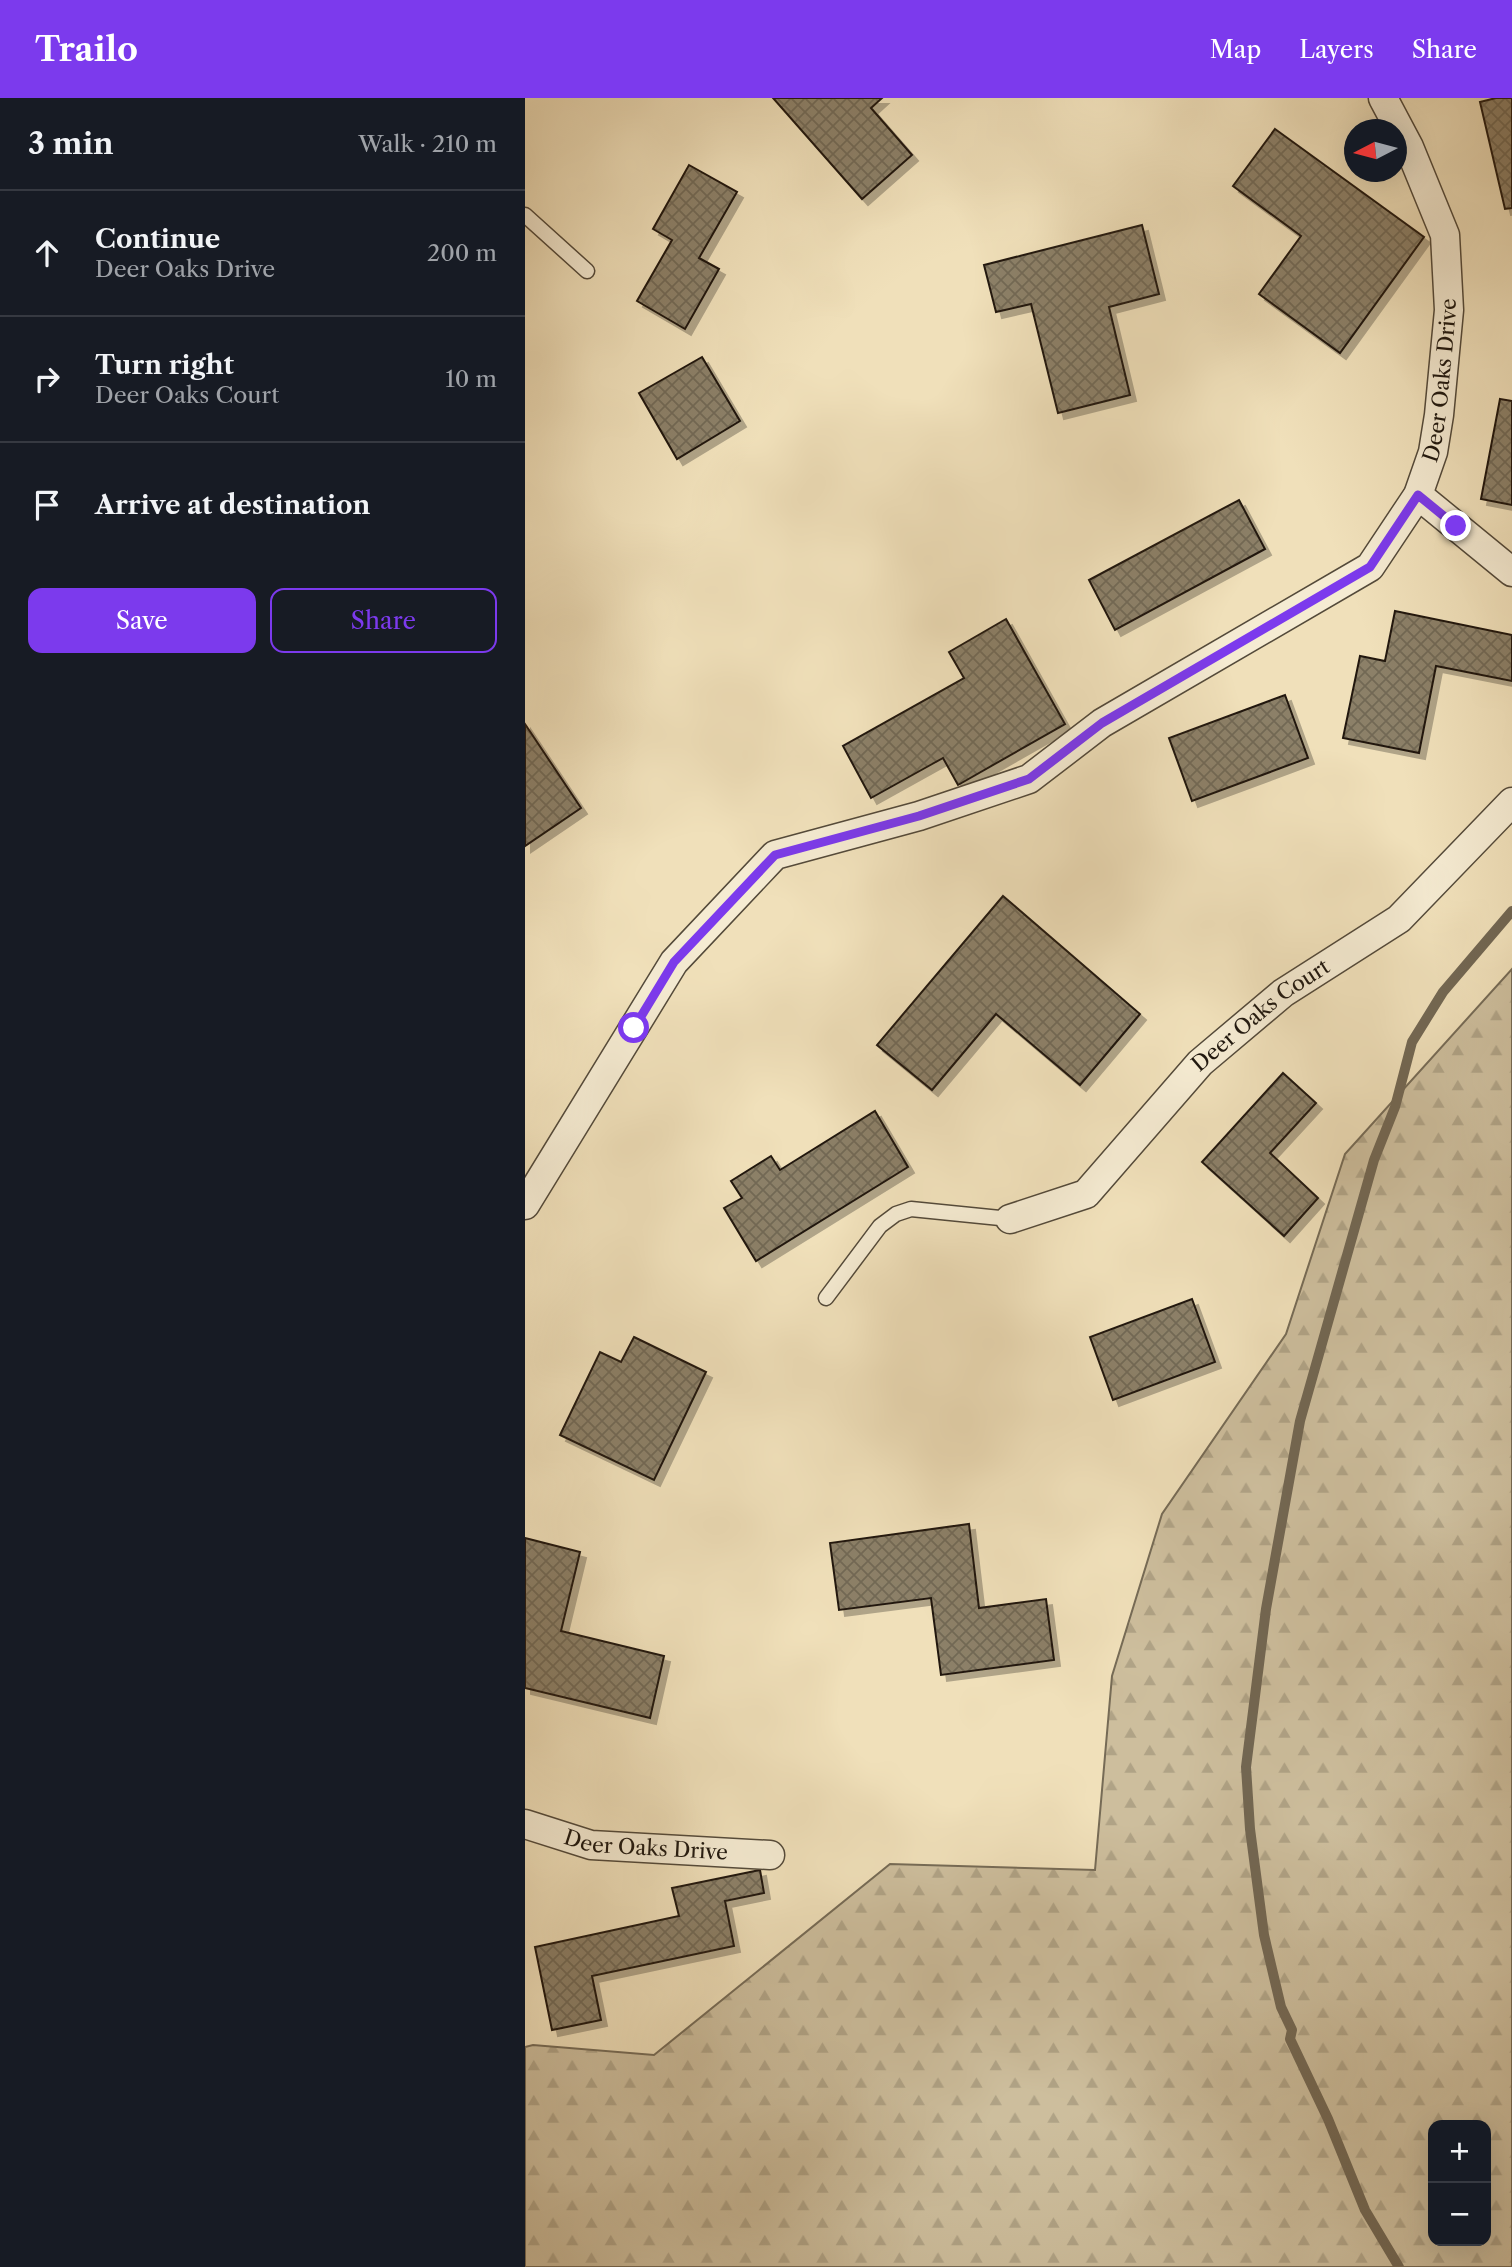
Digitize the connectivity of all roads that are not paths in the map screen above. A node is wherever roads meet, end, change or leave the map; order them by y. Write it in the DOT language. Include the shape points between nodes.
graph roads {
  1 [pos="1383,98"];
  2 [pos="525,215"];
  3 [pos="587,271"];
  4 [pos="1418,495"];
  5 [pos="1512,572"];
  6 [pos="1512,802"];
  7 [pos="525,1205"];
  8 [pos="1010,1219"];
  9 [pos="826,1298"];
  10 [pos="525,1824"];
  11 [pos="770,1855"];
  1 -- 4 [label="street, Deer Oaks Drive" via="1445,235 1449,310 1439,415 1433,452"];
  2 -- 3 [label="lane"];
  4 -- 5 [label="street"];
  4 -- 7 [label="street, Deer Oaks Drive" via="1370,567 1102,723 1029,779 919,816 775,855 674,962"];
  6 -- 8 [label="street, Deer Oaks Court" via="1399,919 1283,993 1200,1063 1086,1194"];
  8 -- 9 [label="lane" via="911,1209 896,1213 880,1226"];
  10 -- 11 [label="street, Deer Oaks Drive" via="591,1845"];
}
